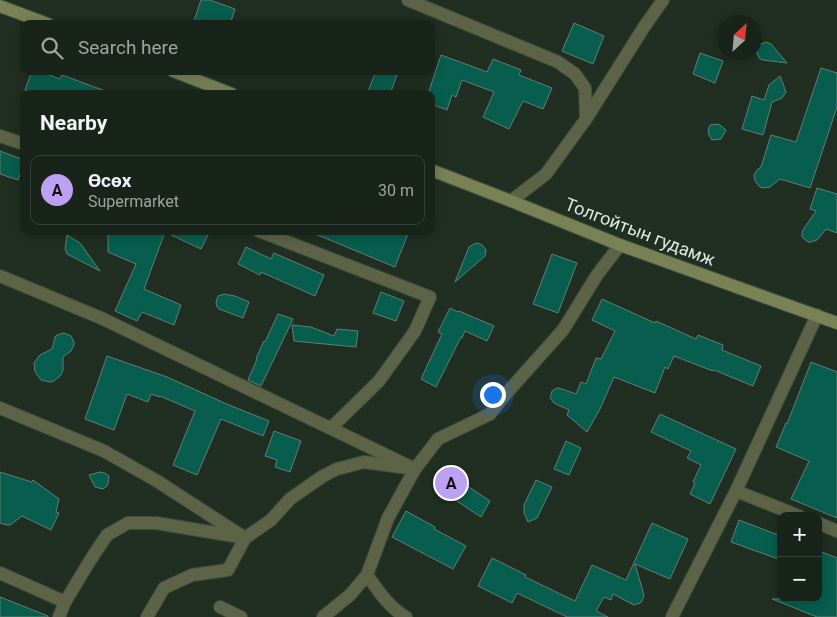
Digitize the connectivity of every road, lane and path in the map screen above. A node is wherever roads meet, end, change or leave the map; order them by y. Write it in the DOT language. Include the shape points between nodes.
graph roads {
  1 [pos="408,0"];
  2 [pos="663,0"];
  3 [pos="0,6"];
  4 [pos="37,20"];
  5 [pos="183,75"];
  6 [pos="222,90"];
  7 [pos="586,119"];
  8 [pos="0,136"];
  9 [pos="20,143"];
  10 [pos="435,172"];
  11 [pos="511,200"];
  12 [pos="269,235"];
  13 [pos="620,245"];
  14 [pos="0,276"];
  15 [pos="817,315"];
  16 [pos="837,322"];
  17 [pos="0,408"];
  18 [pos="332,428"];
  19 [pos="415,469"];
  20 [pos="736,491"];
  21 [pos="789,512"];
  22 [pos="822,525"];
  23 [pos="837,531"];
  24 [pos="245,538"];
  25 [pos="0,574"];
  26 [pos="367,575"];
  27 [pos="65,602"];
  28 [pos="220,607"];
  29 [pos="675,616"];
  30 [pos="59,617"];
  31 [pos="147,617"];
  32 [pos="241,617"];
  33 [pos="323,617"];
  34 [pos="406,617"];
  1 -- 7 [label="street" via="558,62 575,74 585,88"];
  2 -- 7 [label="street"];
  3 -- 4 [label="main road"];
  5 -- 6 [label="main road"];
  7 -- 11 [label="street" via="546,174"];
  8 -- 9 [label="street"];
  10 -- 11 [label="main road, Толгойтын гудамж"];
  11 -- 13 [label="main road, Толгойтын гудамж"];
  12 -- 18 [label="street" via="430,297 415,331 380,381"];
  13 -- 15 [label="main road, Толгойтын гудамж"];
  13 -- 19 [label="street" via="563,330 490,414 438,439"];
  14 -- 18 [label="street" via="101,318"];
  15 -- 16 [label="main road, Толгойтын гудамж"];
  15 -- 20 [label="street"];
  17 -- 24 [label="street" via="104,451"];
  18 -- 19 [label="street"];
  19 -- 24 [label="street" via="364,462 336,469 290,499 271,520"];
  19 -- 26 [label="street" via="388,518"];
  20 -- 21 [label="street"];
  20 -- 29 [label="street"];
  22 -- 23 [label="street"];
  24 -- 27 [label="street" via="156,523 128,524 107,535"];
  24 -- 31 [label="street" via="228,570 192,574 164,588"];
  25 -- 27 [label="street"];
  26 -- 33 [label="street" via="350,595"];
  26 -- 34 [label="street" via="382,596"];
  27 -- 30 [label="street"];
  28 -- 32 [label="street"];
}
